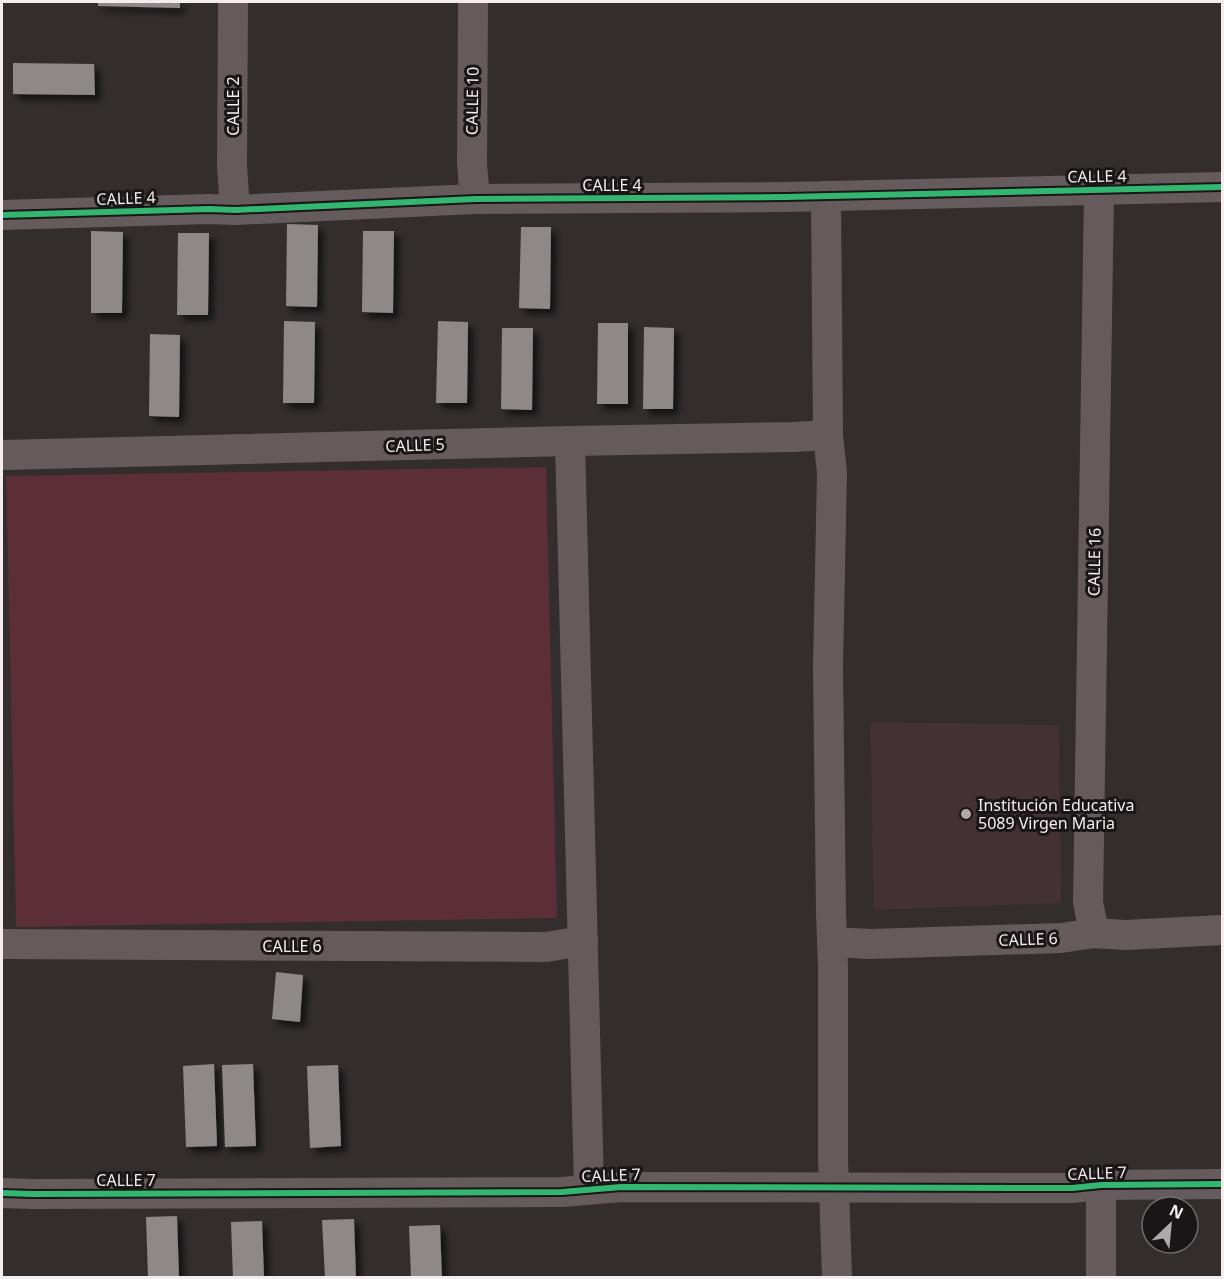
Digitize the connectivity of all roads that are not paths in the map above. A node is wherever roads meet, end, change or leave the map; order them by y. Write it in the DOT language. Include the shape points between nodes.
graph roads {
  1 [pos="233,2"];
  2 [pos="473,2"];
  3 [pos="1222,187"];
  4 [pos="1100,190"];
  5 [pos="826,196"];
  6 [pos="475,199"];
  7 [pos="234,210"];
  8 [pos="2,215"];
  9 [pos="828,435"];
  10 [pos="570,441"];
  11 [pos="2,455"];
  12 [pos="1222,930"];
  13 [pos="1094,933"];
  14 [pos="583,941"];
  15 [pos="832,942"];
  16 [pos="2,944"];
  17 [pos="1222,1184"];
  18 [pos="1101,1185"];
  19 [pos="834,1187"];
  20 [pos="589,1188"];
  21 [pos="2,1192"];
  22 [pos="837,1278"];
  23 [pos="1101,1278"];
  1 -- 7 [label="street, CALLE 2"];
  2 -- 6 [label="street, CALLE 10"];
  3 -- 4 [label="street, CALLE 4"];
  4 -- 5 [label="street, CALLE 4"];
  4 -- 13 [label="street, CALLE 16" via="1088,902"];
  5 -- 6 [label="street, CALLE 4"];
  5 -- 9 [label="street"];
  6 -- 7 [label="street, CALLE 4"];
  7 -- 8 [label="street, CALLE 4"];
  9 -- 10 [label="street, CALLE 5"];
  9 -- 15 [label="street" via="832,473 828,667"];
  10 -- 11 [label="street, CALLE 5"];
  10 -- 14 [label="street"];
  12 -- 13 [label="street, CALLE 6"];
  13 -- 15 [label="street, CALLE 6" via="1049,938"];
  14 -- 16 [label="street, CALLE 6" via="546,947"];
  14 -- 20 [label="street"];
  15 -- 19 [label="street"];
  17 -- 18 [label="street, CALLE 7"];
  18 -- 19 [label="street, CALLE 7"];
  18 -- 23 [label="street"];
  19 -- 20 [label="street, CALLE 7"];
  19 -- 22 [label="street"];
  20 -- 21 [label="street, CALLE 7" via="562,1192"];
}
